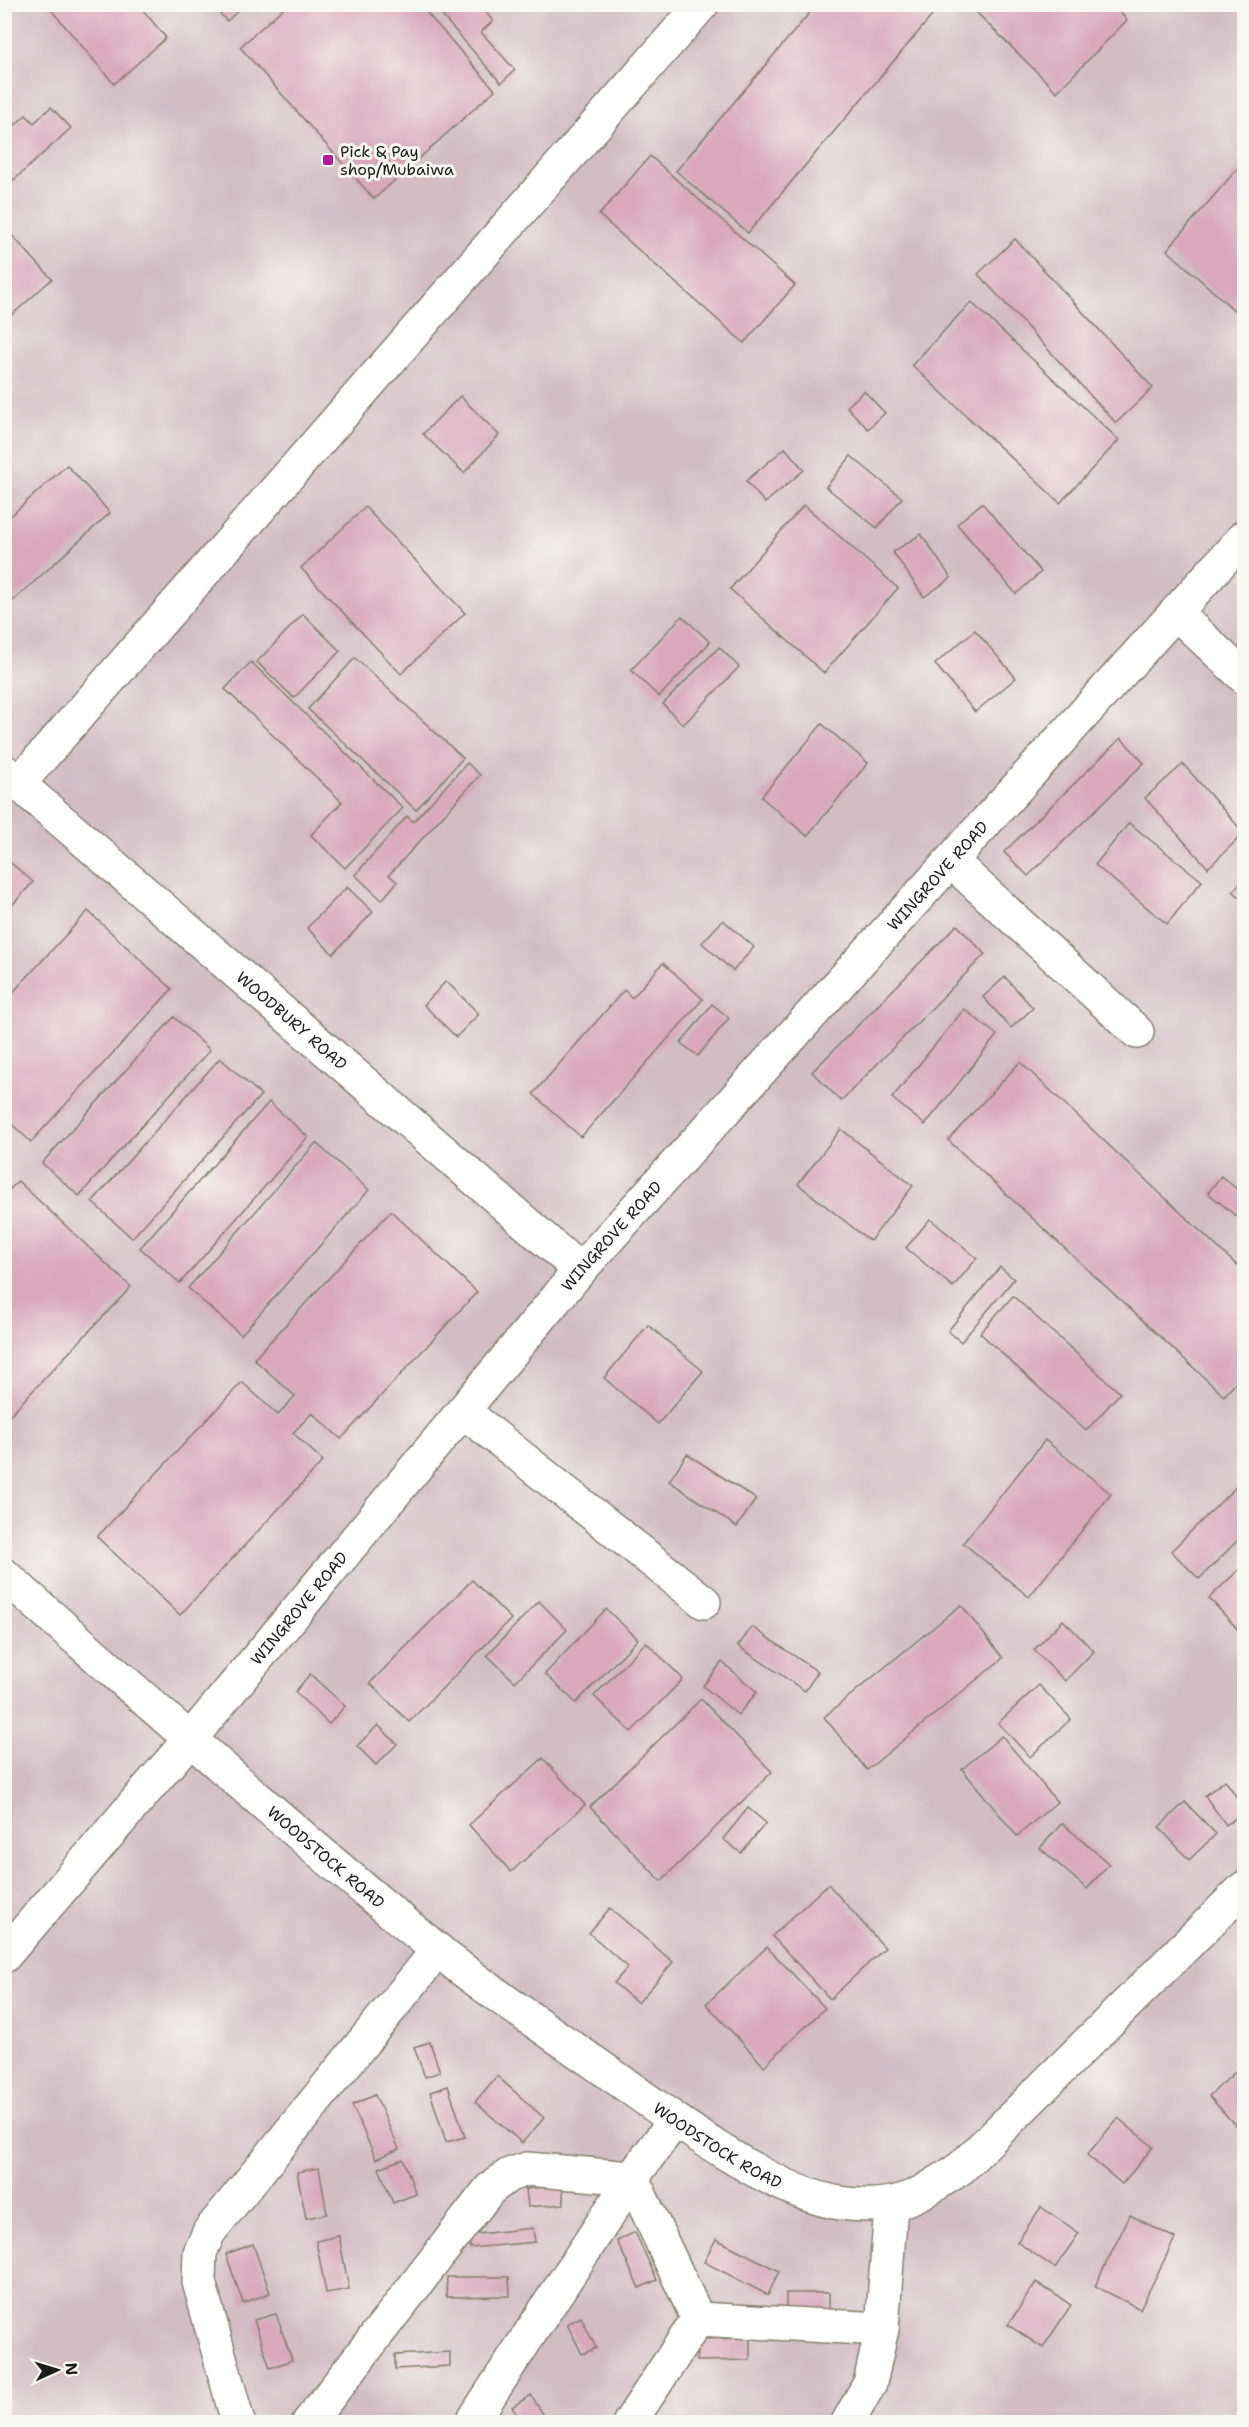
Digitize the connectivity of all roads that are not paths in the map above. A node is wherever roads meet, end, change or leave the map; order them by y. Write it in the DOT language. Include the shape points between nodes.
graph roads {
  1 [pos="702,4"];
  2 [pos="1245,537"];
  3 [pos="1176,613"];
  4 [pos="1245,677"];
  5 [pos="12,777"];
  6 [pos="951,861"];
  7 [pos="1137,1032"];
  8 [pos="580,1270"];
  9 [pos="463,1411"];
  10 [pos="4,1575"];
  11 [pos="704,1602"];
  12 [pos="190,1739"];
  13 [pos="1245,1888"];
  14 [pos="438,1950"];
  15 [pos="4,1956"];
  16 [pos="675,2120"];
  17 [pos="632,2178"];
  18 [pos="891,2206"];
  19 [pos="698,2319"];
  20 [pos="882,2329"];
  21 [pos="238,2422"];
  22 [pos="309,2422"];
  23 [pos="472,2422"];
  24 [pos="630,2422"];
  25 [pos="848,2422"];
  1 -- 5 [label="street"];
  2 -- 3 [label="street, WINGROVE ROAD"];
  3 -- 4 [label="street"];
  3 -- 6 [label="street, WINGROVE ROAD"];
  5 -- 8 [label="street, WOODBURY ROAD"];
  6 -- 7 [label="street"];
  6 -- 8 [label="street, WINGROVE ROAD"];
  8 -- 9 [label="street, WINGROVE ROAD"];
  9 -- 11 [label="street"];
  9 -- 12 [label="street, WINGROVE ROAD"];
  10 -- 12 [label="street, WOODSTOCK ROAD"];
  12 -- 14 [label="street, WOODSTOCK ROAD"];
  12 -- 15 [label="street, WINGROVE ROAD"];
  13 -- 18 [label="street, WOODSTOCK ROAD" via="961,2168 924,2192"];
  14 -- 16 [label="street, WOODSTOCK ROAD"];
  14 -- 21 [label="street" via="209,2232 200,2253 199,2282"];
  16 -- 17 [label="street"];
  16 -- 18 [label="street, WOODSTOCK ROAD" via="762,2174 798,2190 839,2203"];
  17 -- 19 [label="street"];
  17 -- 22 [label="street" via="527,2169 509,2175 490,2189"];
  17 -- 23 [label="street"];
  18 -- 20 [label="street"];
  19 -- 20 [label="street"];
  19 -- 24 [label="street"];
  20 -- 25 [label="street" via="870,2383"];
}
